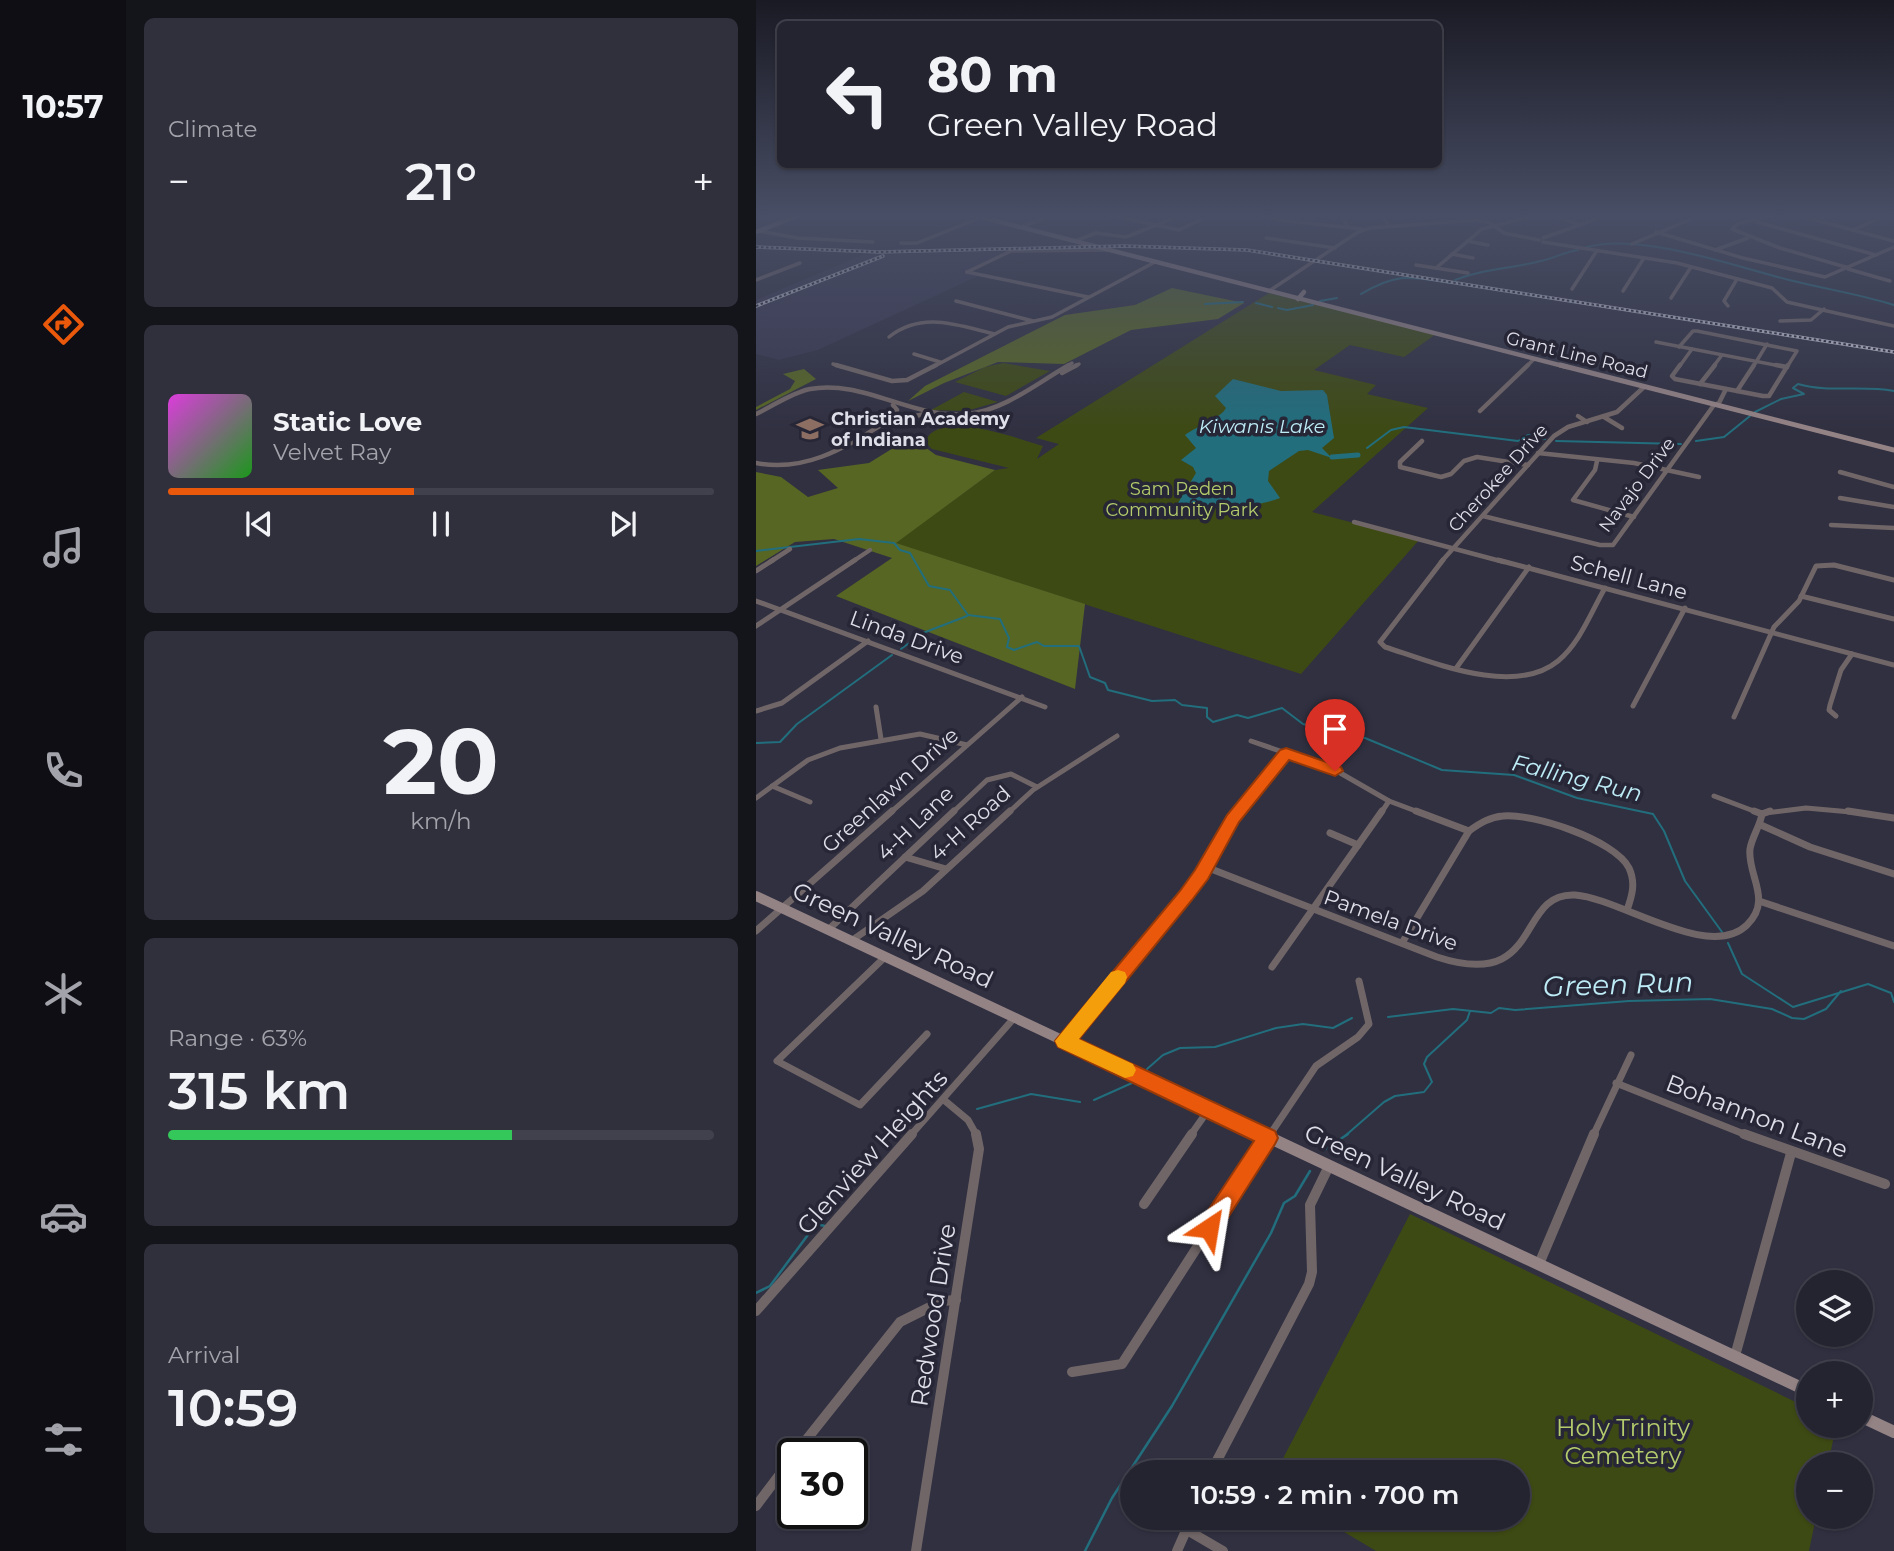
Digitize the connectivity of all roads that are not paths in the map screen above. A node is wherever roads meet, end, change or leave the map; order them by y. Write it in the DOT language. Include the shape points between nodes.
graph roads {
  1 [pos="1037,286"];
  2 [pos="1108,286"];
  3 [pos="1251,286"];
  4 [pos="1276,286"];
  5 [pos="1574,286"];
  6 [pos="1626,286"];
  7 [pos="1678,286"];
  8 [pos="1733,286"];
  9 [pos="1765,286"];
  10 [pos="1572,289"];
  11 [pos="1269,291"];
  12 [pos="1623,291"];
  13 [pos="1304,292"];
  14 [pos="1088,297"];
  15 [pos="1671,298"];
  16 [pos="1298,299"];
  17 [pos="956,301"];
  18 [pos="1728,306"];
  19 [pos="1824,309"];
  20 [pos="1033,321"];
  21 [pos="1780,321"];
  22 [pos="1894,326"];
  23 [pos="994,334"];
  24 [pos="889,337"];
  25 [pos="1656,342"];
  26 [pos="1767,344"];
  27 [pos="1679,347"];
  28 [pos="1692,349"];
  29 [pos="914,354"];
  30 [pos="1722,355"];
  31 [pos="1534,359"];
  32 [pos="1756,361"];
  33 [pos="940,362"];
  34 [pos="1072,363"];
  35 [pos="833,364"];
  36 [pos="1079,364"];
  37 [pos="1787,367"];
  38 [pos="1700,384"];
  39 [pos="1644,387"];
  40 [pos="1725,390"];
  41 [pos="1737,391"];
  42 [pos="891,404"];
  43 [pos="1715,404"];
  44 [pos="1480,411"];
  45 [pos="925,412"];
  46 [pos="756,414"];
  47 [pos="1578,416"];
  48 [pos="1604,417"];
  49 [pos="896,418"];
  50 [pos="1694,418"];
  51 [pos="1704,419"];
  52 [pos="1587,422"];
  53 [pos="1622,428"];
  54 [pos="1422,441"];
  55 [pos="1894,450"];
  56 [pos="1538,453"];
  57 [pos="1597,461"];
  58 [pos="756,465"];
  59 [pos="1528,465"];
  60 [pos="1668,470"];
  61 [pos="1840,472"];
  62 [pos="1699,477"];
  63 [pos="1894,487"];
  64 [pos="1840,498"];
  65 [pos="1894,507"];
  66 [pos="1483,516"];
  67 [pos="1634,517"];
  68 [pos="1354,522"];
  69 [pos="1831,525"];
  70 [pos="1894,528"];
  71 [pos="1454,548"];
  72 [pos="790,550"];
  73 [pos="870,550"];
  74 [pos="1529,567"];
  75 [pos="756,571"];
  76 [pos="1894,580"];
  77 [pos="1605,588"];
  78 [pos="1801,596"];
  79 [pos="756,601"];
  80 [pos="1685,608"];
  81 [pos="780,610"];
  82 [pos="1894,619"];
  83 [pos="756,626"];
  84 [pos="1772,631"];
  85 [pos="867,641"];
  86 [pos="1852,654"];
  87 [pos="1894,665"];
  88 [pos="1457,667"];
  89 [pos="1022,697"];
  90 [pos="1045,706"];
  91 [pos="1633,706"];
  92 [pos="876,707"];
  93 [pos="756,711"];
  94 [pos="1836,716"];
  95 [pos="1734,717"];
  96 [pos="1117,736"];
  97 [pos="881,739"];
  98 [pos="1251,741"];
  99 [pos="967,745"];
  100 [pos="1286,753"];
  101 [pos="772,786"];
  102 [pos="1037,787"];
  103 [pos="1714,796"];
  104 [pos="756,798"];
  105 [pos="1389,801"];
  106 [pos="810,802"];
  107 [pos="1762,814"];
  108 [pos="1894,818"];
  109 [pos="1761,825"];
  110 [pos="1469,831"];
  111 [pos="1330,833"];
  112 [pos="1358,845"];
  113 [pos="905,857"];
  114 [pos="1206,867"];
  115 [pos="946,869"];
  116 [pos="1894,874"];
  117 [pos="756,897"];
  118 [pos="1759,901"];
  119 [pos="782,909"];
  120 [pos="1312,910"];
  121 [pos="1627,910"];
  122 [pos="828,930"];
  123 [pos="756,931"];
  124 [pos="851,941"];
  125 [pos="1402,943"];
  126 [pos="1894,946"];
  127 [pos="885,957"];
  128 [pos="1272,967"];
  129 [pos="1359,981"];
  130 [pos="1015,1017"];
  131 [pos="928,1034"];
  132 [pos="1065,1041"];
  133 [pos="1631,1055"];
  134 [pos="1616,1083"];
  135 [pos="944,1100"];
  136 [pos="1209,1109"];
  137 [pos="1268,1138"];
  138 [pos="1791,1153"];
  139 [pos="1329,1166"];
  140 [pos="1885,1184"];
  141 [pos="1144,1204"];
  142 [pos="1539,1264"];
  143 [pos="956,1300"];
  144 [pos="756,1311"];
  145 [pos="1735,1356"];
  146 [pos="1072,1372"];
  147 [pos="1796,1385"];
  148 [pos="1873,1422"];
  149 [pos="1894,1432"];
  150 [pos="808,1438"];
  151 [pos="1217,1460"];
  152 [pos="777,1479"];
  153 [pos="756,1507"];
  154 [pos="1187,1530"];
  155 [pos="916,1551"];
  156 [pos="1177,1551"];
  157 [pos="1223,1551"];
  1 -- 14 [label="street"];
  2 -- 14 [label="street"];
  3 -- 11 [label="main road, Grant Line Road"];
  4 -- 11 [label="street"];
  5 -- 10 [label="street"];
  6 -- 12 [label="street"];
  7 -- 15 [label="street"];
  8 -- 18 [label="street" via="1724,301"];
  9 -- 19 [label="street" via="1775,289 1787,302"];
  11 -- 16 [label="main road, Grant Line Road"];
  13 -- 16 [label="main road"];
  14 -- 20 [label="street" via="1052,317"];
  16 -- 31 [label="main road, Grant Line Road"];
  17 -- 20 [label="street"];
  19 -- 21 [label="street" via="1811,320"];
  19 -- 22 [label="street"];
  20 -- 23 [label="street"];
  23 -- 24 [label="street" via="926,319"];
  23 -- 33 [label="street"];
  25 -- 27 [label="street"];
  26 -- 27 [label="street" via="1693,331"];
  26 -- 32 [label="street"];
  26 -- 37 [label="street" via="1797,351"];
  27 -- 28 [label="street"];
  28 -- 30 [label="street"];
  28 -- 38 [label="street" via="1672,376"];
  29 -- 33 [label="street"];
  30 -- 32 [label="street"];
  30 -- 38 [label="street"];
  31 -- 39 [label="main road, Grant Line Road"];
  31 -- 44 [label="street"];
  32 -- 37 [label="street"];
  32 -- 41 [label="street"];
  33 -- 35 [label="street" via="895,382"];
  34 -- 45 [label="street" via="990,409 956,415"];
  36 -- 49 [label="street" via="993,410 957,417"];
  37 -- 41 [label="street" via="1769,396"];
  38 -- 40 [label="street"];
  39 -- 43 [label="main road, Grant Line Road"];
  39 -- 48 [label="street, Cherokee Drive" via="1624,407"];
  40 -- 41 [label="street"];
  40 -- 43 [label="street, Navajo Drive"];
  42 -- 45 [label="street"];
  42 -- 46 [label="street" via="817,388"];
  42 -- 49 [label="street"];
  43 -- 51 [label="street, Navajo Drive"];
  43 -- 55 [label="main road, Grant Line Road"];
  45 -- 49 [label="street"];
  47 -- 52 [label="street"];
  48 -- 52 [label="street, Cherokee Drive"];
  48 -- 53 [label="street"];
  49 -- 58 [label="street" via="817,461 788,469"];
  50 -- 51 [label="street"];
  51 -- 60 [label="street, Navajo Drive"];
  52 -- 56 [label="street, Cherokee Drive" via="1560,431"];
  54 -- 59 [label="street" via="1399,467 1441,477 1477,457"];
  56 -- 57 [label="street"];
  56 -- 59 [label="street, Cherokee Drive"];
  57 -- 60 [label="street"];
  57 -- 67 [label="street" via="1573,500"];
  59 -- 66 [label="street, Cherokee Drive"];
  60 -- 62 [label="street"];
  60 -- 67 [label="street, Navajo Drive"];
  61 -- 63 [label="street"];
  64 -- 65 [label="street"];
  66 -- 67 [label="street, Navajo Drive" via="1604,546 1615,543"];
  66 -- 71 [label="street, Cherokee Drive"];
  68 -- 71 [label="street, Schell Lane"];
  69 -- 70 [label="street"];
  71 -- 74 [label="street, Schell Lane"];
  71 -- 88 [label="street, Cherokee Drive" via="1381,643"];
  72 -- 75 [label="street"];
  73 -- 81 [label="street"];
  74 -- 77 [label="street, Schell Lane"];
  74 -- 88 [label="street"];
  76 -- 78 [label="street" via="1819,565"];
  77 -- 80 [label="street, Schell Lane"];
  77 -- 88 [label="street" via="1560,659 1547,668 1528,675 1494,676"];
  78 -- 82 [label="street"];
  78 -- 84 [label="street"];
  79 -- 81 [label="street, Linda Drive"];
  80 -- 84 [label="street, Schell Lane"];
  80 -- 91 [label="street"];
  81 -- 83 [label="street"];
  81 -- 85 [label="street, Linda Drive"];
  84 -- 86 [label="street, Schell Lane"];
  84 -- 95 [label="street"];
  85 -- 89 [label="street, Linda Drive"];
  85 -- 93 [label="street" via="782,703"];
  86 -- 87 [label="street, Schell Lane"];
  86 -- 94 [label="street" via="1841,670 1830,705"];
  89 -- 90 [label="street, Linda Drive"];
  89 -- 99 [label="street, Greenlawn Drive"];
  92 -- 97 [label="street"];
  96 -- 102 [label="street, 4-H Road"];
  97 -- 99 [label="street" via="926,734"];
  97 -- 101 [label="street" via="816,756"];
  98 -- 100 [label="street"];
  99 -- 119 [label="street, Greenlawn Drive"];
  100 -- 105 [label="street" via="1350,777"];
  100 -- 114 [label="street" via="1233,819"];
  101 -- 104 [label="street"];
  101 -- 106 [label="street"];
  102 -- 113 [label="street, 4-H Lane" via="1010,774 991,777"];
  102 -- 115 [label="street, 4-H Road"];
  103 -- 107 [label="street"];
  105 -- 110 [label="street"];
  105 -- 112 [label="street"];
  107 -- 108 [label="street" via="1770,809 1830,810"];
  107 -- 109 [label="street"];
  109 -- 116 [label="street" via="1810,847"];
  109 -- 118 [label="street" via="1750,852"];
  110 -- 121 [label="street" via="1488,818 1514,816 1604,845 1631,872 1635,884"];
  110 -- 125 [label="street"];
  111 -- 112 [label="street"];
  112 -- 120 [label="street"];
  113 -- 115 [label="street"];
  113 -- 122 [label="street, 4-H Lane"];
  114 -- 120 [label="street, Pamela Drive"];
  114 -- 132 [label="street"];
  115 -- 124 [label="street, 4-H Road" via="907,904"];
  117 -- 119 [label="main road, Green Valley Road"];
  118 -- 121 [label="street, Pamela Drive" via="1749,924 1727,937 1693,934"];
  118 -- 126 [label="street"];
  119 -- 122 [label="main road, Green Valley Road"];
  119 -- 123 [label="street, Greenlawn Drive"];
  120 -- 125 [label="street, Pamela Drive"];
  120 -- 128 [label="street"];
  121 -- 125 [label="street, Pamela Drive" via="1583,896 1554,898 1539,911 1519,948 1500,962 1484,966 1440,958"];
  122 -- 124 [label="main road, Green Valley Road"];
  124 -- 127 [label="main road, Green Valley Road"];
  127 -- 130 [label="main road, Green Valley Road"];
  127 -- 131 [label="street" via="777,1062 860,1105"];
  129 -- 137 [label="street" via="1369,1024 1356,1040 1317,1065"];
  130 -- 132 [label="main road, Green Valley Road"];
  130 -- 135 [label="street, Glenview Heights"];
  132 -- 136 [label="main road, Green Valley Road"];
  133 -- 134 [label="street"];
  134 -- 138 [label="street, Bohannon Lane"];
  134 -- 142 [label="street"];
  135 -- 143 [label="street, Redwood Drive" via="970,1119 979,1149"];
  135 -- 144 [label="street, Glenview Heights"];
  136 -- 137 [label="main road, Green Valley Road"];
  136 -- 141 [label="street"];
  137 -- 139 [label="main road, Green Valley Road"];
  137 -- 146 [label="street" via="1122,1364"];
  138 -- 140 [label="street, Bohannon Lane"];
  138 -- 145 [label="street"];
  139 -- 142 [label="main road, Green Valley Road"];
  139 -- 151 [label="street" via="1310,1205 1310,1284"];
  142 -- 145 [label="main road, Green Valley Road"];
  143 -- 150 [label="street" via="942,1301 900,1322"];
  143 -- 155 [label="street, Redwood Drive"];
  145 -- 147 [label="main road, Green Valley Road"];
  148 -- 149 [label="main road"];
  152 -- 153 [label="street"];
  154 -- 156 [label="street"];
  154 -- 157 [label="street"];
}
